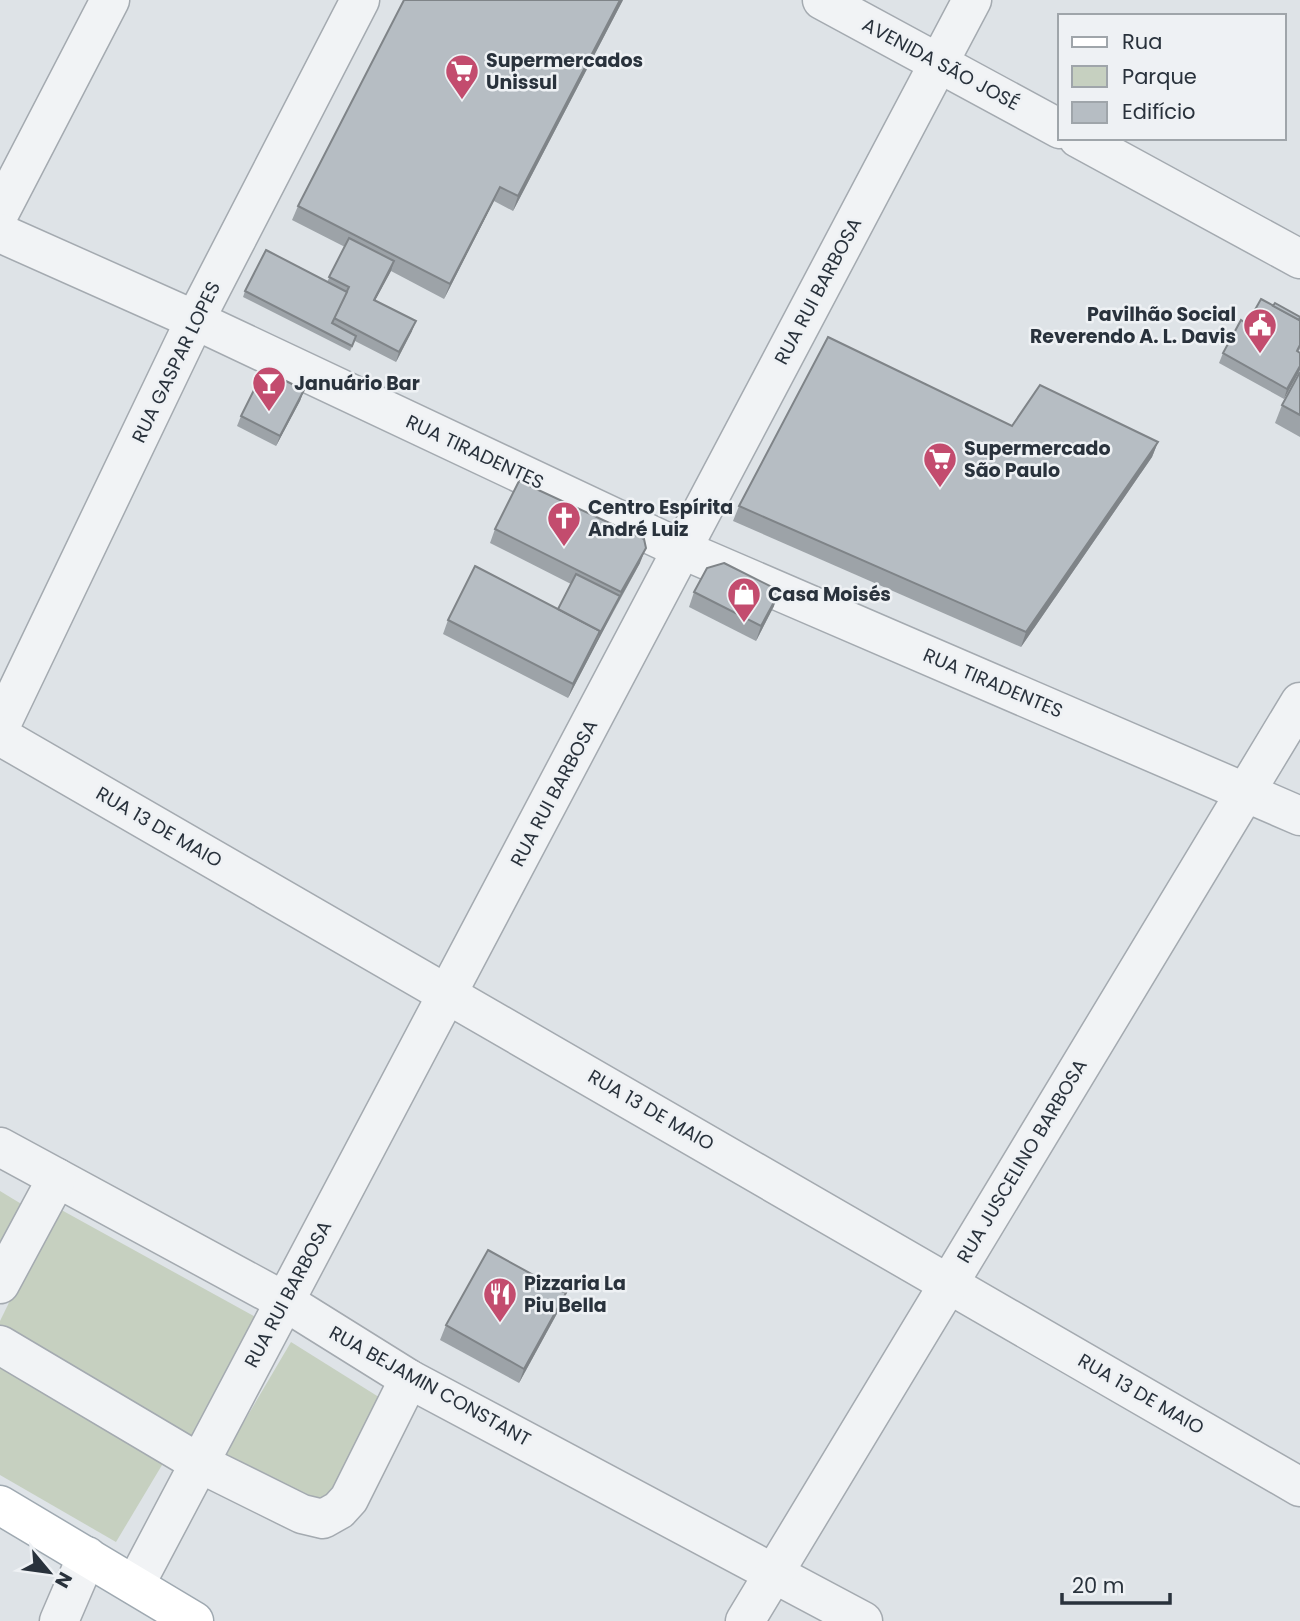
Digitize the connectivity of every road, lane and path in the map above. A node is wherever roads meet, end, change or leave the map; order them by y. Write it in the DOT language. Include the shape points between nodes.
graph roads {
  1 [pos="110,0"];
  2 [pos="360,0"];
  3 [pos="822,0"];
  4 [pos="972,0"];
  5 [pos="939,62"];
  6 [pos="1058,128"];
  7 [pos="1082,140"];
  8 [pos="0,212"];
  9 [pos="0,233"];
  10 [pos="1300,259"];
  11 [pos="195,320"];
  12 [pos="681,550"];
  13 [pos="1300,702"];
  14 [pos="0,727"];
  15 [pos="0,736"];
  16 [pos="1247,793"];
  17 [pos="1300,816"];
  18 [pos="449,993"];
  19 [pos="0,1147"];
  20 [pos="57,1178"];
  21 [pos="948,1282"];
  22 [pos="0,1284"];
  23 [pos="284,1301"];
  24 [pos="0,1345"];
  25 [pos="410,1379"];
  26 [pos="200,1463"];
  27 [pos="1300,1487"];
  28 [pos="0,1505"];
  29 [pos="87,1556"];
  30 [pos="774,1571"];
  31 [pos="135,1585"];
  32 [pos="59,1621"];
  33 [pos="194,1621"];
  34 [pos="744,1621"];
  35 [pos="863,1621"];
  1 -- 8 [label="street"];
  2 -- 11 [label="street, RUA GASPAR LOPES"];
  3 -- 5 [label="street, AVENIDA SÃO JOSÉ"];
  4 -- 5 [label="street, RUA RUI BARBOSA"];
  5 -- 6 [label="street, AVENIDA SÃO JOSÉ"];
  5 -- 12 [label="street, RUA RUI BARBOSA"];
  7 -- 10 [label="street"];
  9 -- 11 [label="street, RUA TIRADENTES"];
  11 -- 12 [label="street, RUA TIRADENTES"];
  11 -- 14 [label="street, RUA GASPAR LOPES"];
  12 -- 16 [label="street, RUA TIRADENTES"];
  12 -- 18 [label="street, RUA RUI BARBOSA"];
  13 -- 16 [label="street, RUA JUSCELINO BARBOSA"];
  15 -- 18 [label="street, RUA 13 DE MAIO"];
  16 -- 17 [label="street, RUA TIRADENTES"];
  16 -- 21 [label="street, RUA JUSCELINO BARBOSA"];
  18 -- 21 [label="street, RUA 13 DE MAIO"];
  18 -- 23 [label="street, RUA RUI BARBOSA"];
  19 -- 20 [label="street, RUA BEJAMIN CONSTANT"];
  20 -- 22 [label="street"];
  20 -- 23 [label="street, RUA BEJAMIN CONSTANT"];
  21 -- 27 [label="street, RUA 13 DE MAIO"];
  21 -- 30 [label="street, RUA JUSCELINO BARBOSA"];
  23 -- 25 [label="street, RUA BEJAMIN CONSTANT"];
  23 -- 26 [label="street, RUA RUI BARBOSA"];
  24 -- 26 [label="street"];
  25 -- 26 [label="street" via="349,1499 323,1519 302,1514"];
  25 -- 30 [label="street, RUA BEJAMIN CONSTANT"];
  26 -- 31 [label="street, RUA RUI BARBOSA"];
  28 -- 29 [label="main road"];
  29 -- 31 [label="main road"];
  29 -- 32 [label="street"];
  30 -- 34 [label="street, RUA JUSCELINO BARBOSA"];
  30 -- 35 [label="street, RUA BEJAMIN CONSTANT"];
  31 -- 33 [label="main road"];
}
